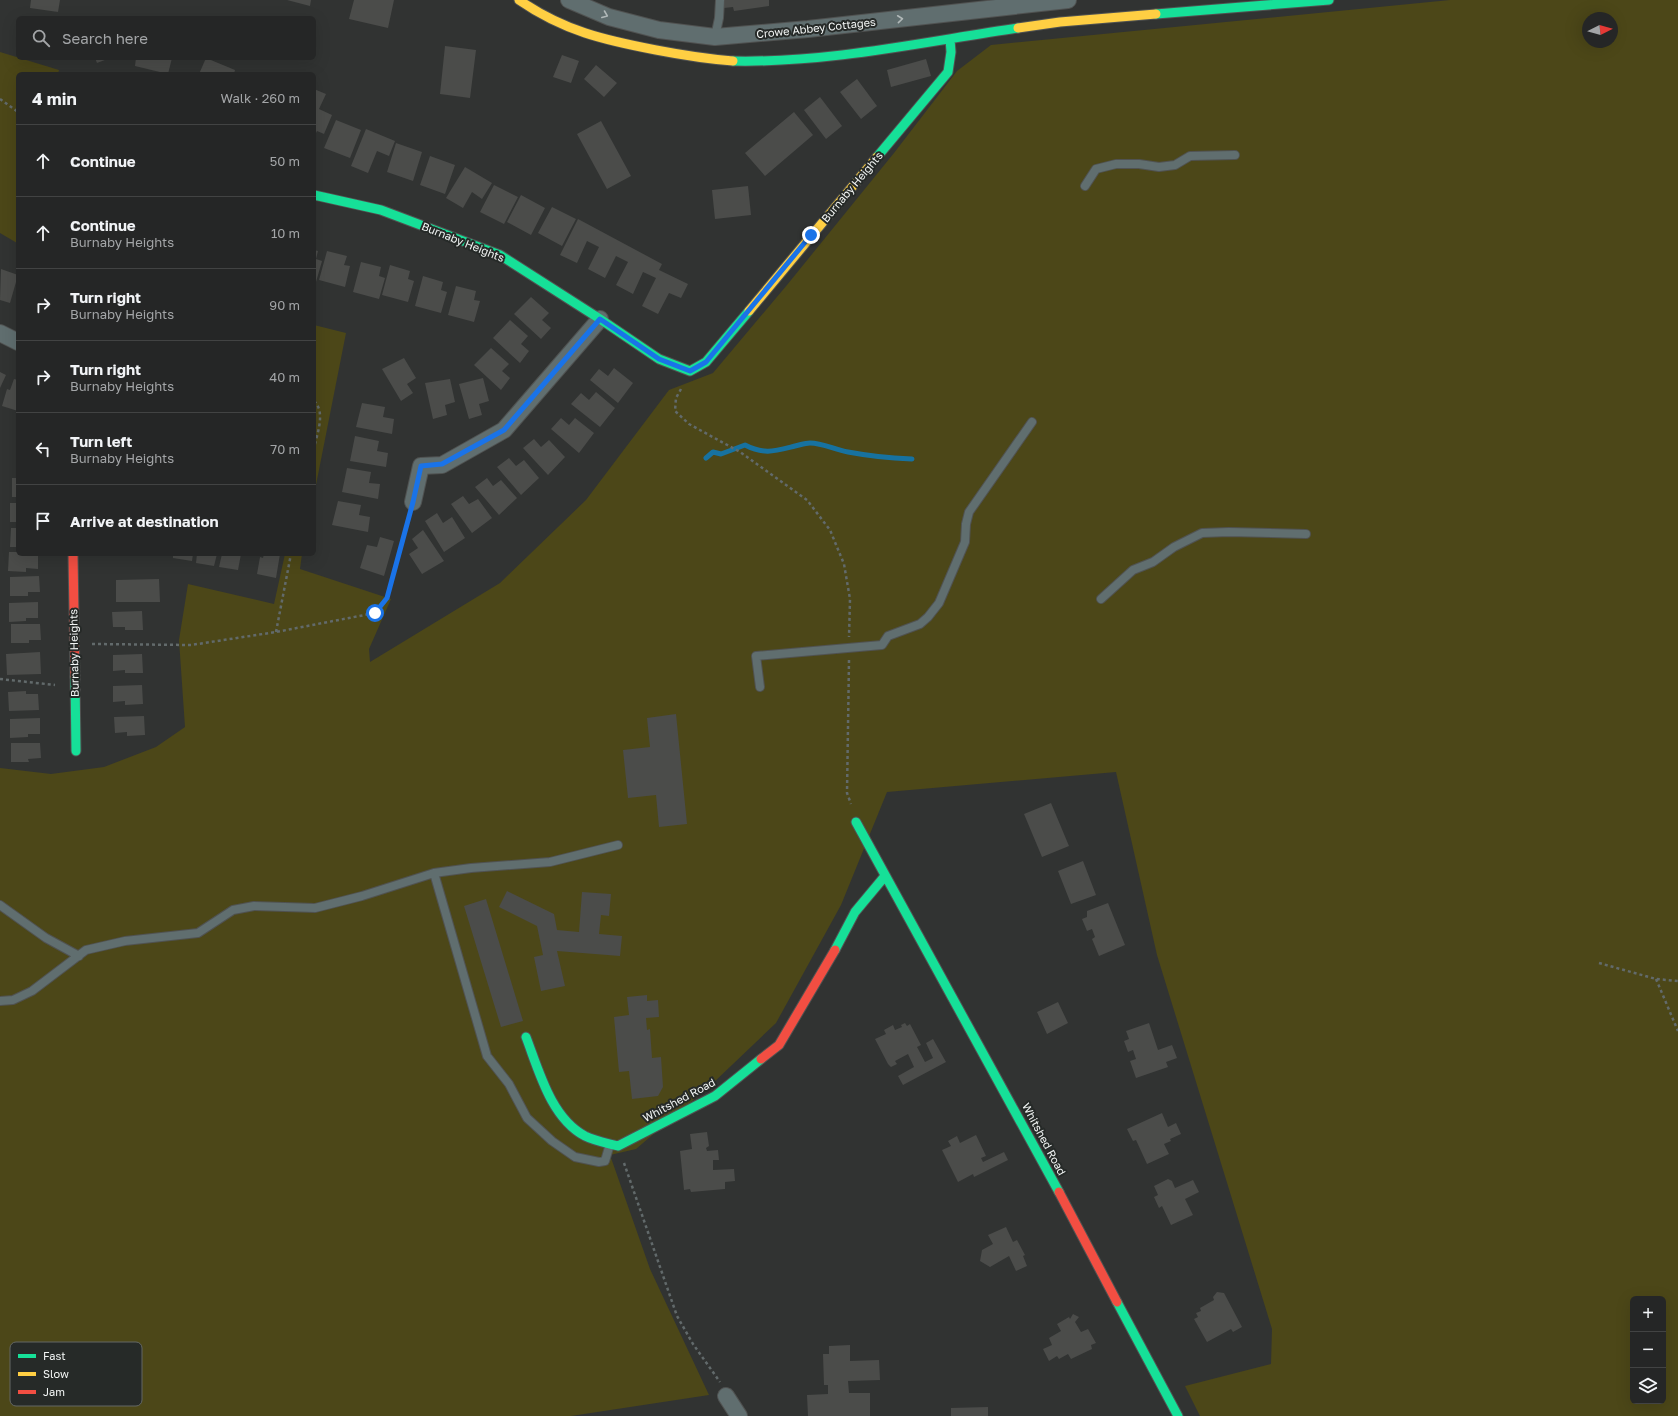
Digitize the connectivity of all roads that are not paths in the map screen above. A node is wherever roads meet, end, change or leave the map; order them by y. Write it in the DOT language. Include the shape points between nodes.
graph roads {
  1 [pos="519,0"];
  2 [pos="569,0"];
  3 [pos="720,0"];
  4 [pos="1068,0"];
  5 [pos="1329,0"];
  6 [pos="1283,2"];
  7 [pos="715,37"];
  8 [pos="950,39"];
  9 [pos="1235,155"];
  10 [pos="1085,186"];
  11 [pos="316,195"];
  12 [pos="600,319"];
  13 [pos="0,333"];
  14 [pos="16,341"];
  15 [pos="1032,422"];
  16 [pos="413,502"];
  17 [pos="1306,534"];
  18 [pos="73,556"];
  19 [pos="1101,599"];
  20 [pos="760,687"];
  21 [pos="76,751"];
  22 [pos="856,822"];
  23 [pos="618,845"];
  24 [pos="434,873"];
  25 [pos="885,876"];
  26 [pos="0,905"];
  27 [pos="79,956"];
  28 [pos="0,1002"];
  29 [pos="526,1037"];
  30 [pos="614,1144"];
  31 [pos="726,1396"];
  32 [pos="739,1416"];
  33 [pos="1178,1416"];
  1 -- 8 [label="street" via="551,21 583,34 696,57 742,61 782,60 855,53"];
  2 -- 7 [label="street, Crowe Abbey Cottages, one-way" via="609,17 659,30"];
  3 -- 7 [label="lane"];
  7 -- 4 [label="street, Crowe Abbey Cottages, one-way"];
  5 -- 6 [label="street"];
  6 -- 8 [label="street" via="1061,22"];
  8 -- 12 [label="street, Burnaby Heights" via="948,72 706,362 690,371 659,359"];
  9 -- 10 [label="lane" via="1190,156 1175,165 1159,167 1116,164 1096,169"];
  11 -- 12 [label="street, Burnaby Heights" via="381,210 500,255"];
  12 -- 16 [label="street" via="504,430 442,464 421,466"];
  13 -- 14 [label="street"];
  15 -- 20 [label="lane" via="969,512 965,542 939,603 928,617 920,624 888,636 882,645 756,656"];
  17 -- 19 [label="lane" via="1202,533 1174,547 1153,562 1133,570"];
  18 -- 21 [label="street, Burnaby Heights"];
  22 -- 25 [label="street, Whitshed Road"];
  23 -- 24 [label="lane" via="550,862"];
  24 -- 27 [label="lane" via="315,908 254,906 233,910 198,933 125,941 86,950"];
  24 -- 30 [label="lane" via="487,1056 509,1084 527,1118 552,1141 575,1157 604,1161"];
  25 -- 30 [label="street, Whitshed Road" via="855,912 779,1045 715,1096"];
  25 -- 33 [label="street, Whitshed Road"];
  26 -- 27 [label="lane" via="46,938"];
  27 -- 28 [label="lane" via="32,991 13,1000"];
  29 -- 30 [label="street" via="543,1084 565,1120 584,1136"];
  31 -- 32 [label="street"];
}
